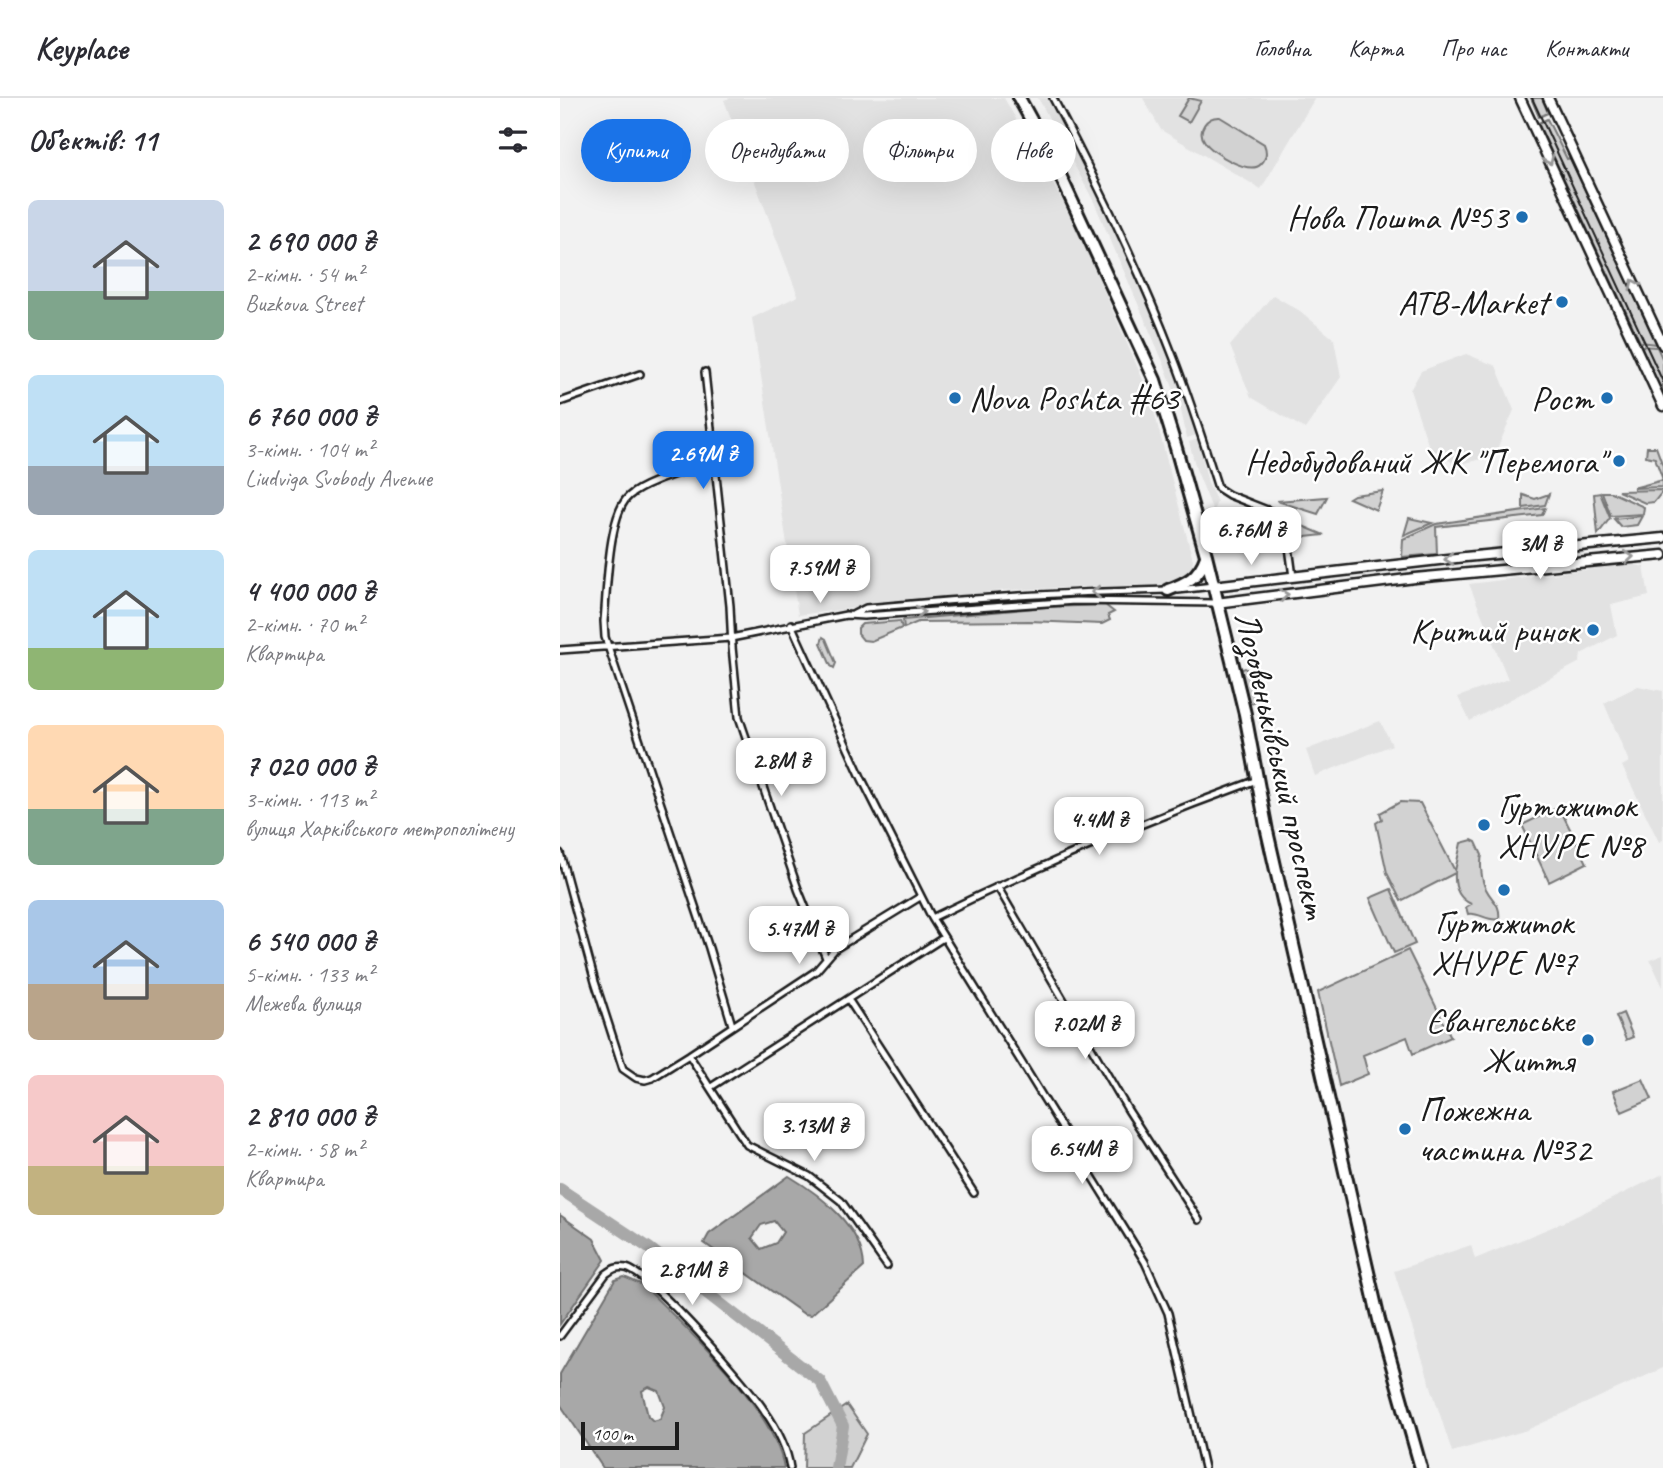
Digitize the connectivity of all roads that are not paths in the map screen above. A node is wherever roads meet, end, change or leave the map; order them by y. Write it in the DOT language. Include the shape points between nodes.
graph roads {
  1 [pos="1020,98"];
  2 [pos="1053,98"];
  3 [pos="1520,98"];
  4 [pos="1548,98"];
  5 [pos="1663,345"];
  6 [pos="705,372"];
  7 [pos="640,374"];
  8 [pos="560,402"];
  9 [pos="1663,407"];
  10 [pos="713,461"];
  11 [pos="1663,538"];
  12 [pos="1663,555"];
  13 [pos="1206,556"];
  14 [pos="1293,577"];
  15 [pos="1213,586"];
  16 [pos="1168,590"];
  17 [pos="1128,591"];
  18 [pos="1129,601"];
  19 [pos="1216,603"];
  20 [pos="854,614"];
  21 [pos="791,624"];
  22 [pos="731,638"];
  23 [pos="606,647"];
  24 [pos="560,650"];
  25 [pos="1259,779"];
  26 [pos="560,853"];
  27 [pos="997,886"];
  28 [pos="920,897"];
  29 [pos="932,918"];
  30 [pos="943,938"];
  31 [pos="826,958"];
  32 [pos="848,999"];
  33 [pos="732,1025"];
  34 [pos="689,1055"];
  35 [pos="711,1087"];
  36 [pos="974,1193"];
  37 [pos="1199,1220"];
  38 [pos="887,1266"];
  39 [pos="560,1336"];
  40 [pos="790,1468"];
  41 [pos="1204,1468"];
  42 [pos="1421,1468"];
  1 -- 13 [label="highway, Лозовеньківський проспект" via="1155,380"];
  2 -- 14 [label="street" via="1104,195 1144,286 1185,387 1218,488 1285,517"];
  3 -- 9 [label="main road, one-way"];
  5 -- 4 [label="main road, one-way"];
  6 -- 10 [label="street"];
  7 -- 8 [label="street"];
  10 -- 22 [label="street"];
  10 -- 23 [label="street" via="641,488 621,505 614,522 604,621"];
  11 -- 14 [label="main road, one-way"];
  19 -- 12 [label="main road, one-way" via="1415,578"];
  13 -- 15 [label="highway, Лозовеньківський проспект"];
  13 -- 16 [label="highway" via="1192,579"];
  14 -- 15 [label="main road"];
  15 -- 16 [label="street"];
  15 -- 19 [label="highway, Лозовеньківський проспект"];
  16 -- 17 [label="street"];
  17 -- 18 [label="street"];
  17 -- 20 [label="street, one-way" via="958,599 866,608"];
  18 -- 19 [label="street"];
  20 -- 18 [label="street, one-way"];
  19 -- 25 [label="highway, Лозовеньківський проспект"];
  20 -- 21 [label="street"];
  21 -- 22 [label="street"];
  21 -- 28 [label="street"];
  22 -- 23 [label="street"];
  22 -- 31 [label="street" via="739,717"];
  23 -- 24 [label="street"];
  23 -- 33 [label="street"];
  25 -- 27 [label="street" via="1181,807"];
  25 -- 42 [label="highway, Лозовеньківський проспект" via="1374,1301"];
  26 -- 34 [label="street" via="624,1069 645,1080"];
  27 -- 29 [label="street"];
  27 -- 37 [label="street" via="1128,1110"];
  28 -- 29 [label="street"];
  28 -- 31 [label="street"];
  29 -- 30 [label="street"];
  30 -- 32 [label="street"];
  30 -- 41 [label="street" via="1145,1262 1168,1313"];
  31 -- 33 [label="street" via="816,971"];
  32 -- 35 [label="street"];
  32 -- 36 [label="street"];
  33 -- 34 [label="street"];
  34 -- 35 [label="street"];
  35 -- 38 [label="street" via="747,1145 809,1175 841,1201"];
  39 -- 40 [label="street" via="606,1274 624,1267 634,1271 722,1357 763,1408"];
}
